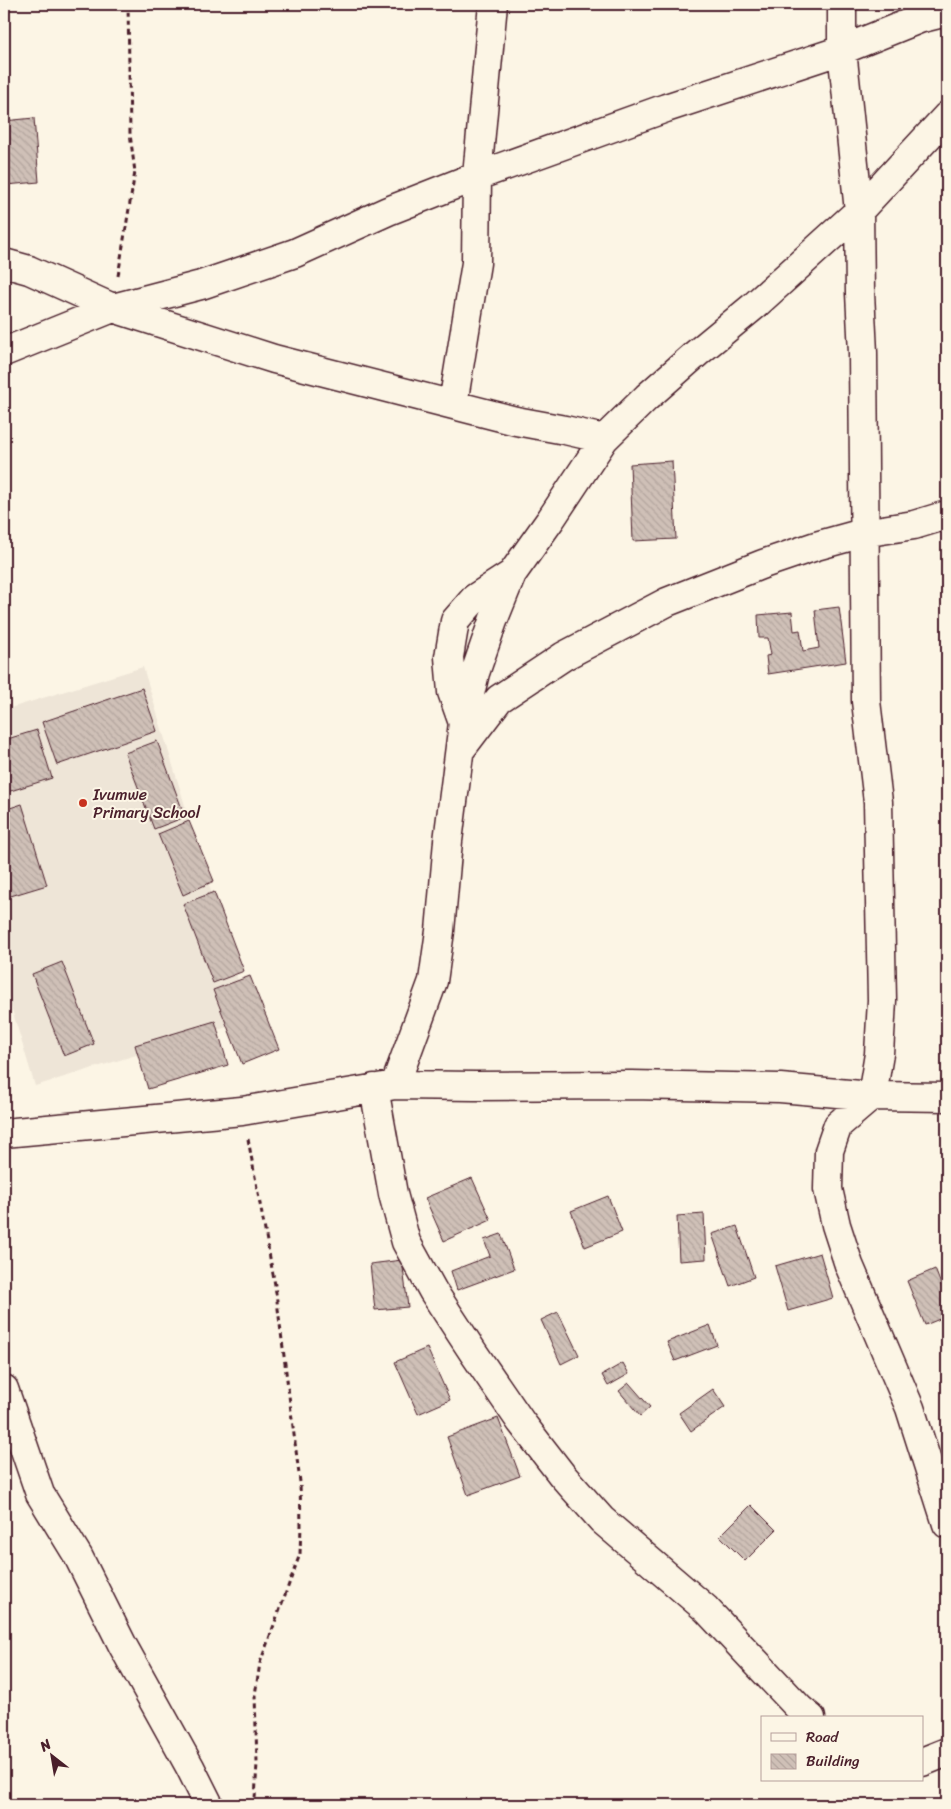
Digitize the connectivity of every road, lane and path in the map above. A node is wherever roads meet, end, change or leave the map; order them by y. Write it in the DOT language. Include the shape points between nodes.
graph roads {
  1 [pos="128,4"];
  2 [pos="493,4"];
  3 [pos="842,4"];
  4 [pos="947,12"];
  5 [pos="842,50"];
  6 [pos="947,116"];
  7 [pos="477,176"];
  8 [pos="859,211"];
  9 [pos="4,263"];
  10 [pos="113,308"];
  11 [pos="4,352"];
  12 [pos="454,404"];
  13 [pos="604,439"];
  14 [pos="947,515"];
  15 [pos="864,533"];
  16 [pos="460,751"];
  17 [pos="384,1086"];
  18 [pos="872,1096"];
  19 [pos="947,1096"];
  20 [pos="242,1111"];
  21 [pos="4,1133"];
  22 [pos="4,1389"];
  23 [pos="947,1524"];
  24 [pos="809,1716"];
  25 [pos="947,1752"];
  26 [pos="924,1761"];
  27 [pos="209,1805"];
  28 [pos="251,1805"];
  1 -- 10 [label="path" via="130,134 135,172"];
  2 -- 7 [label="street"];
  3 -- 5 [label="street"];
  4 -- 5 [label="street" via="920,19"];
  5 -- 7 [label="street" via="666,108"];
  5 -- 8 [label="street"];
  6 -- 8 [label="street"];
  7 -- 10 [label="street" via="295,252 201,285"];
  7 -- 12 [label="street" via="476,263"];
  8 -- 13 [label="street" via="647,397"];
  8 -- 15 [label="street"];
  9 -- 10 [label="street" via="29,270"];
  10 -- 11 [label="street"];
  10 -- 12 [label="street" via="274,359"];
  12 -- 13 [label="street"];
  13 -- 16 [label="street" via="512,574 475,672"];
  14 -- 15 [label="street"];
  15 -- 16 [label="street" via="763,564 667,602 564,656 499,699"];
  15 -- 18 [label="street" via="866,701 878,802 882,1000 879,1054"];
  16 -- 17 [label="street" via="433,981"];
  17 -- 18 [label="street" via="780,1088"];
  17 -- 20 [label="street"];
  17 -- 24 [label="street" via="393,1194 406,1242 433,1291 521,1422 602,1520 706,1609"];
  18 -- 19 [label="street"];
  18 -- 23 [label="street" via="838,1125 829,1151 828,1189 849,1265 910,1408"];
  20 -- 21 [label="street"];
  20 -- 28 [label="path" via="275,1285 300,1482 301,1525 300,1554 260,1663 255,1695 255,1799"];
  22 -- 27 [label="street" via="40,1494 78,1556"];
  25 -- 26 [label="street"];
}
